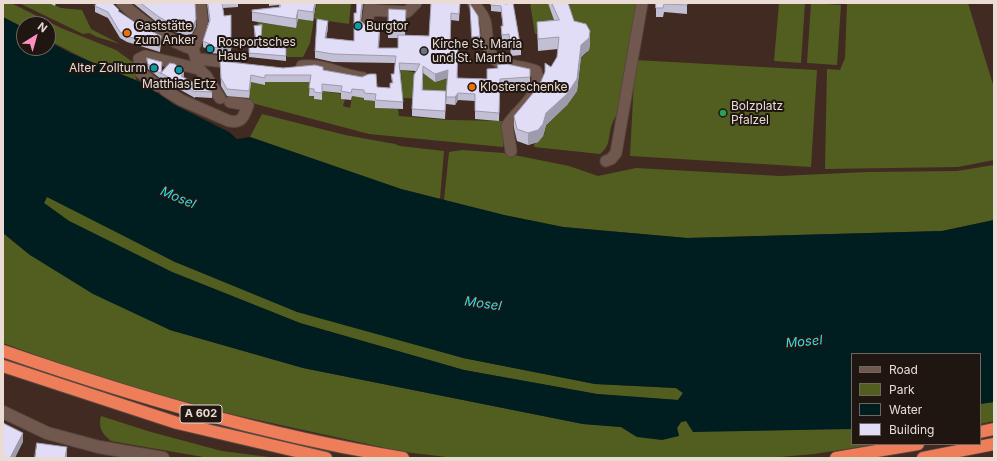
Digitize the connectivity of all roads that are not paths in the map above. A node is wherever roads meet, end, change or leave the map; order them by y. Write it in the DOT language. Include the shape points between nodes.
graph roads {
  1 [pos="122,3"];
  2 [pos="200,3"];
  3 [pos="416,3"];
  4 [pos="473,3"];
  5 [pos="642,3"];
  6 [pos="370,7"];
  7 [pos="367,26"];
  8 [pos="197,59"];
  9 [pos="242,64"];
  10 [pos="290,67"];
  11 [pos="363,78"];
  12 [pos="511,151"];
  13 [pos="606,161"];
  14 [pos="3,351"];
  15 [pos="3,366"];
  16 [pos="3,412"];
  17 [pos="994,429"];
  18 [pos="981,432"];
  19 [pos="994,444"];
  20 [pos="912,445"];
  21 [pos="163,458"];
  22 [pos="326,458"];
  23 [pos="403,458"];
  24 [pos="836,458"];
  25 [pos="923,458"];
  1 -- 8 [label="street" via="139,18 185,47"];
  2 -- 8 [label="street" via="203,27"];
  3 -- 6 [label="street" via="407,12"];
  4 -- 12 [label="street" via="485,20 488,45 494,58 499,62 536,70 538,76 535,94 507,126"];
  5 -- 13 [label="street" via="616,153"];
  6 -- 7 [label="street"];
  8 -- 8 [label="street" via="145,56 139,59 141,73 181,100 235,122 243,119 248,105 225,100"];
  8 -- 9 [label="street"];
  10 -- 11 [label="street" via="316,65"];
  14 -- 23 [label="highway, A 602" via="191,412 339,448"];
  15 -- 22 [label="highway, A 602" via="177,423"];
  16 -- 21 [label="main road" via="47,433 99,447"];
  17 -- 18 [label="highway"];
  19 -- 25 [label="highway"];
  20 -- 24 [label="highway"];
}
